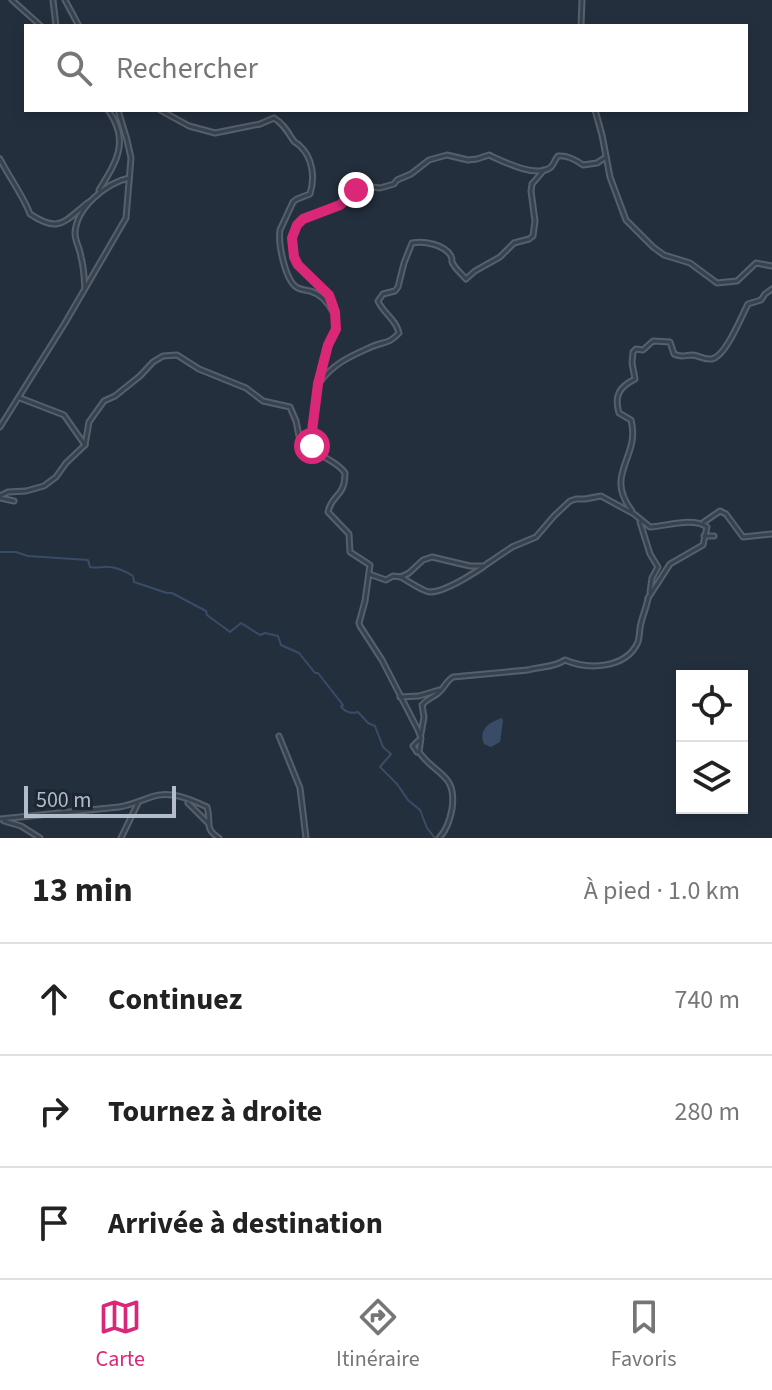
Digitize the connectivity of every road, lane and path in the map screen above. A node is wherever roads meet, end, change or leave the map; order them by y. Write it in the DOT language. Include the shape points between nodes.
graph roads {
  1 [pos="12,0"];
  2 [pos="53,0"];
  3 [pos="65,0"];
  4 [pos="582,0"];
  5 [pos="39,24"];
  6 [pos="56,24"];
  7 [pos="78,24"];
  8 [pos="581,24"];
  9 [pos="109,112"];
  10 [pos="119,112"];
  11 [pos="164,112"];
  12 [pos="596,112"];
  13 [pos="606,157"];
  14 [pos="0,159"];
  15 [pos="544,170"];
  16 [pos="129,178"];
  17 [pos="96,195"];
  18 [pos="92,200"];
  19 [pos="772,266"];
  20 [pos="85,288"];
  21 [pos="772,289"];
  22 [pos="335,315"];
  23 [pos="318,384"];
  24 [pos="18,398"];
  25 [pos="0,427"];
  26 [pos="311,441"];
  27 [pos="85,445"];
  28 [pos="0,497"];
  29 [pos="14,501"];
  30 [pos="637,516"];
  31 [pos="703,523"];
  32 [pos="772,534"];
  33 [pos="704,536"];
  34 [pos="714,536"];
  35 [pos="484,566"];
  36 [pos="369,574"];
  37 [pos="401,577"];
  38 [pos="648,598"];
  39 [pos="441,689"];
  40 [pos="400,697"];
  41 [pos="279,736"];
  42 [pos="421,738"];
  43 [pos="184,799"];
  44 [pos="138,803"];
  45 [pos="0,819"];
  46 [pos="208,823"];
  47 [pos="40,838"];
  48 [pos="121,838"];
  49 [pos="219,838"];
  50 [pos="306,838"];
  51 [pos="439,838"];
  1 -- 5 [label="street"];
  2 -- 6 [label="street"];
  3 -- 7 [label="street"];
  4 -- 8 [label="street"];
  9 -- 17 [label="street" via="120,136 118,155"];
  10 -- 16 [label="street" via="129,148"];
  11 -- 22 [label="street" via="215,133 274,118 284,126 309,159 313,183 310,194 293,202 279,233 282,255 290,283 322,297"];
  12 -- 13 [label="street"];
  13 -- 15 [label="street" via="583,165 560,155"];
  13 -- 19 [label="street" via="623,214 664,255 690,263 717,283 737,281 756,263"];
  14 -- 18 [label="street" via="30,214 50,225"];
  15 -- 22 [label="street" via="526,170 489,155 468,160 447,155 429,160 394,184 356,190 340,205 303,219 292,238 294,257 329,295"];
  15 -- 23 [label="street" via="532,184 533,236 514,243 466,279 447,252 430,243 412,243 398,287 378,301 399,333 335,364"];
  16 -- 17 [label="street"];
  16 -- 20 [label="street" via="126,218"];
  17 -- 18 [label="street"];
  18 -- 20 [label="street" via="75,234"];
  20 -- 24 [label="street"];
  21 -- 30 [label="street" via="748,304 716,358 680,357 670,342 660,340 633,352 635,379 616,403 634,431 620,489"];
  22 -- 23 [label="street" via="336,329"];
  23 -- 26 [label="street"];
  24 -- 25 [label="street"];
  24 -- 27 [label="street" via="65,416"];
  26 -- 27 [label="street" via="300,441 287,406 263,401 170,354 104,401 89,422"];
  26 -- 36 [label="street" via="320,456 344,470 343,490 328,512 349,534 349,550 369,565"];
  27 -- 28 [label="street" via="44,486"];
  28 -- 29 [label="street"];
  30 -- 31 [label="street" via="652,527"];
  30 -- 35 [label="street" via="601,496 574,499 536,537"];
  30 -- 38 [label="street" via="658,567"];
  31 -- 32 [label="street" via="720,511 743,537"];
  31 -- 33 [label="street"];
  33 -- 34 [label="street"];
  33 -- 38 [label="street" via="703,545 670,564"];
  35 -- 37 [label="street" via="426,558"];
  35 -- 37 [label="street" via="432,591"];
  36 -- 37 [label="street" via="386,580"];
  36 -- 40 [label="street" via="359,625"];
  38 -- 39 [label="street" via="639,640 614,663 565,660 528,670 458,675"];
  39 -- 40 [label="street"];
  39 -- 42 [label="street" via="422,705"];
  40 -- 42 [label="street"];
  41 -- 50 [label="street" via="300,788"];
  42 -- 51 [label="street" via="413,746 453,791 450,819"];
  43 -- 44 [label="street" via="167,794"];
  43 -- 46 [label="street"];
  43 -- 46 [label="street" via="207,807"];
  44 -- 45 [label="street"];
  44 -- 48 [label="street"];
  45 -- 47 [label="street"];
  46 -- 49 [label="street"];
}
